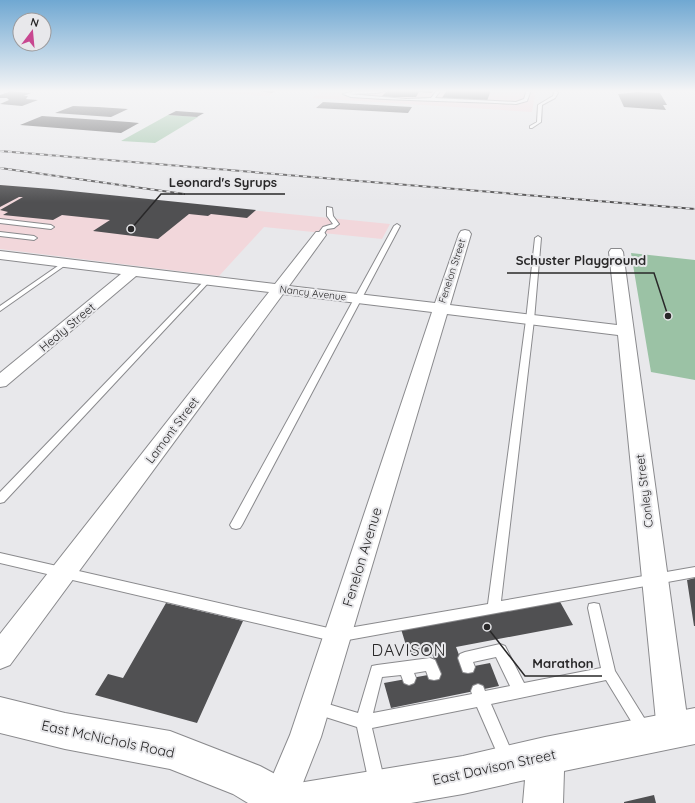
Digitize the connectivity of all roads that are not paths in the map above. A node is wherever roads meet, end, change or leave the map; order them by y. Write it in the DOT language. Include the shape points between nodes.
graph roads {
  1 [pos="329,208"];
  2 [pos="0,220"];
  3 [pos="397,226"];
  4 [pos="50,227"];
  5 [pos="0,234"];
  6 [pos="465,234"];
  7 [pos="320,235"];
  8 [pos="34,238"];
  9 [pos="538,238"];
  10 [pos="616,252"];
  11 [pos="0,255"];
  12 [pos="65,263"];
  13 [pos="133,271"];
  14 [pos="208,280"];
  15 [pos="279,289"];
  16 [pos="358,299"];
  17 [pos="440,308"];
  18 [pos="0,309"];
  19 [pos="530,320"];
  20 [pos="626,331"];
  21 [pos="0,382"];
  22 [pos="0,499"];
  23 [pos="236,526"];
  24 [pos="0,558"];
  25 [pos="695,572"];
  26 [pos="63,573"];
  27 [pos="655,580"];
  28 [pos="494,608"];
  29 [pos="594,608"];
  30 [pos="337,636"];
  31 [pos="0,656"];
  32 [pos="465,661"];
  33 [pos="433,667"];
  34 [pos="609,673"];
  35 [pos="520,691"];
  36 [pos="480,694"];
  37 [pos="315,707"];
  38 [pos="0,715"];
  39 [pos="363,722"];
  40 [pos="672,731"];
  41 [pos="545,756"];
  42 [pos="509,764"];
  43 [pos="379,790"];
  44 [pos="277,803"];
  45 [pos="291,803"];
  46 [pos="543,803"];
  1 -- 7 [label="lane, Lamont Street" via="330,216 336,224 325,229"];
  2 -- 4 [label="lane"];
  3 -- 16 [label="lane"];
  5 -- 8 [label="lane"];
  6 -- 17 [label="street, Fenelon Street"];
  7 -- 15 [label="street, Lamont Street"];
  9 -- 19 [label="lane"];
  10 -- 20 [label="street, Conley Street"];
  11 -- 12 [label="street, Nancy Avenue"];
  12 -- 13 [label="street, Nancy Avenue"];
  12 -- 18 [label="lane"];
  13 -- 14 [label="street, Nancy Avenue"];
  13 -- 21 [label="street, Healy Street"];
  14 -- 15 [label="street, Nancy Avenue"];
  14 -- 22 [label="lane"];
  15 -- 16 [label="street, Nancy Avenue"];
  15 -- 26 [label="street, Lamont Street"];
  16 -- 17 [label="street, Nancy Avenue"];
  16 -- 23 [label="lane"];
  17 -- 19 [label="street, Nancy Avenue"];
  17 -- 30 [label="street, Fenelon Avenue"];
  19 -- 20 [label="street, Nancy Avenue"];
  19 -- 28 [label="lane"];
  20 -- 27 [label="street, Conley Street"];
  24 -- 26 [label="lane"];
  25 -- 27 [label="lane"];
  26 -- 30 [label="lane"];
  26 -- 31 [label="street, Lamont Street"];
  27 -- 28 [label="lane"];
  27 -- 40 [label="street, Conley Street"];
  28 -- 30 [label="lane"];
  29 -- 34 [label="lane"];
  30 -- 37 [label="street, Fenelon Avenue"];
  32 -- 35 [label="lane" via="500,650"];
  33 -- 39 [label="lane" via="407,674 377,670"];
  34 -- 35 [label="lane"];
  34 -- 40 [label="lane"];
  35 -- 36 [label="lane"];
  36 -- 39 [label="lane"];
  36 -- 42 [label="lane"];
  37 -- 39 [label="lane"];
  37 -- 44 [label="street, Fenelon Avenue" via="301,749"];
  38 -- 44 [label="main road, East McNichols Road" via="65,731 170,750 246,780 261,788"];
  39 -- 43 [label="lane"];
  40 -- 41 [label="main road, East Davison Street"];
  41 -- 42 [label="main road, East Davison Street"];
  41 -- 46 [label="main road"];
  42 -- 43 [label="main road, East Davison Street"];
  43 -- 45 [label="main road, East Davison Street"];
}
